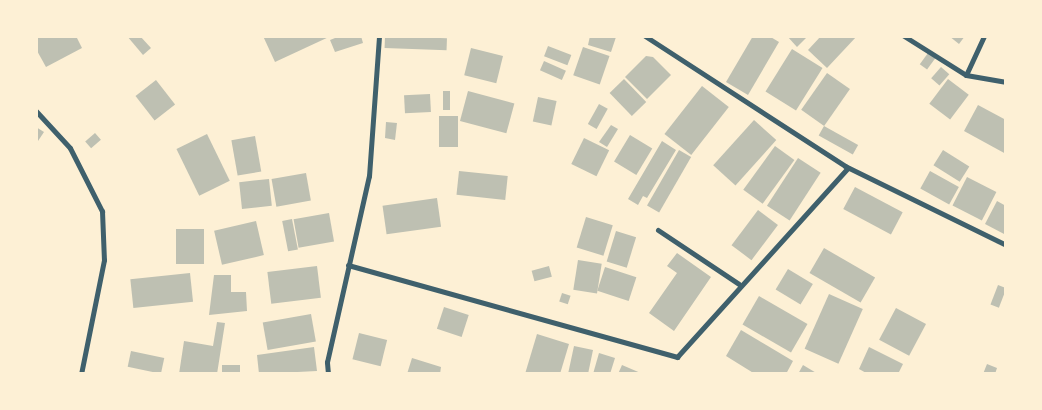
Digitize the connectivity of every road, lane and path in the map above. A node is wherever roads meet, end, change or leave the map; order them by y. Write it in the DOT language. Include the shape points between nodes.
graph roads {
  1 [pos="379,36"];
  2 [pos="645,36"];
  3 [pos="904,36"];
  4 [pos="984,36"];
  5 [pos="966,74"];
  6 [pos="1006,82"];
  7 [pos="36,111"];
  8 [pos="848,168"];
  9 [pos="658,230"];
  10 [pos="1006,245"];
  11 [pos="348,265"];
  12 [pos="739,284"];
  13 [pos="81,374"];
  14 [pos="328,374"];
  1 -- 11 [label="street" via="370,176"];
  2 -- 8 [label="street"];
  3 -- 5 [label="street"];
  4 -- 5 [label="street"];
  5 -- 6 [label="street"];
  7 -- 13 [label="street" via="70,148 102,211 104,260"];
  8 -- 10 [label="street"];
  8 -- 12 [label="street"];
  9 -- 12 [label="street"];
  11 -- 12 [label="street" via="677,357"];
  11 -- 14 [label="street"];
}
